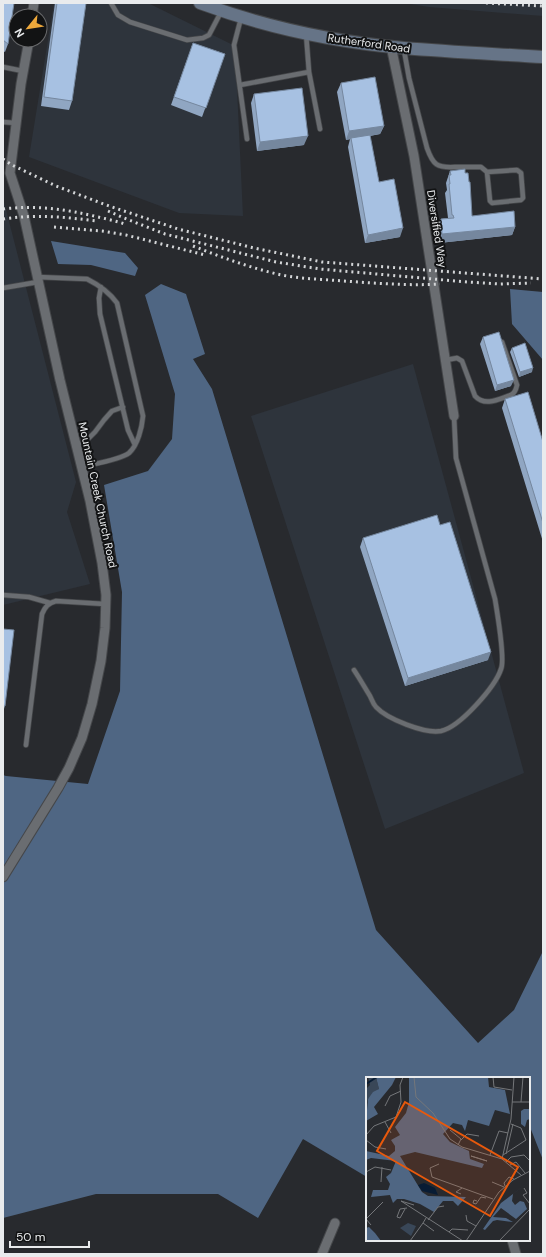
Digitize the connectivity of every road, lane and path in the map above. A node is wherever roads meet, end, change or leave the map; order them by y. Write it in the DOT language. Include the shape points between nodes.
graph roads {
  1 [pos="111,3"];
  2 [pos="200,3"];
  3 [pos="222,11"];
  4 [pos="241,16"];
  5 [pos="306,33"];
  6 [pos="391,46"];
  7 [pos="27,48"];
  8 [pos="403,48"];
  9 [pos="543,57"];
  10 [pos="3,66"];
  11 [pos="23,71"];
  12 [pos="309,72"];
  13 [pos="240,85"];
  14 [pos="3,122"];
  15 [pos="16,124"];
  16 [pos="320,129"];
  17 [pos="247,139"];
  18 [pos="487,172"];
  19 [pos="7,174"];
  20 [pos="37,280"];
  21 [pos="3,288"];
  22 [pos="101,288"];
  23 [pos="502,342"];
  24 [pos="446,360"];
  25 [pos="123,407"];
  26 [pos="454,416"];
  27 [pos="76,445"];
  28 [pos="135,445"];
  29 [pos="81,467"];
  30 [pos="3,595"];
  31 [pos="50,603"];
  32 [pos="105,604"];
  33 [pos="354,670"];
  34 [pos="26,745"];
  35 [pos="3,877"];
  36 [pos="335,1223"];
  37 [pos="512,1241"];
  38 [pos="322,1254"];
  39 [pos="516,1254"];
  1 -- 3 [label="lane" via="118,16 130,22 187,40 209,35"];
  2 -- 3 [label="street, Rutherford Road"];
  3 -- 4 [label="street, Rutherford Road"];
  4 -- 5 [label="street, Rutherford Road"];
  4 -- 13 [label="lane" via="234,45"];
  5 -- 6 [label="street, Rutherford Road"];
  5 -- 12 [label="lane"];
  6 -- 8 [label="street, Rutherford Road"];
  6 -- 24 [label="street, Diversified Way" via="414,156"];
  7 -- 11 [label="street"];
  8 -- 9 [label="street, Rutherford Road"];
  8 -- 18 [label="lane" via="430,157 435,164 443,168 481,167"];
  10 -- 11 [label="lane"];
  11 -- 15 [label="street"];
  12 -- 13 [label="lane"];
  12 -- 16 [label="lane"];
  13 -- 17 [label="lane"];
  14 -- 15 [label="lane"];
  15 -- 19 [label="street"];
  18 -- 18 [label="lane" via="492,203 521,200 523,196 520,171"];
  19 -- 20 [label="street, Mountain Creek Church Road" via="23,212"];
  20 -- 21 [label="lane"];
  20 -- 22 [label="lane" via="80,278 94,282"];
  20 -- 27 [label="street, Mountain Creek Church Road"];
  22 -- 25 [label="lane" via="100,314"];
  22 -- 28 [label="lane" via="117,303 143,416"];
  23 -- 24 [label="lane" via="517,385 514,394 511,395 488,402 479,400 475,396 462,361 456,358"];
  24 -- 26 [label="street, Diversified Way"];
  25 -- 27 [label="lane" via="112,411 88,439"];
  25 -- 28 [label="lane" via="128,430"];
  26 -- 33 [label="lane" via="456,458 495,599 502,668 489,691 455,724 440,731 407,725 376,707"];
  27 -- 29 [label="street, Mountain Creek Church Road"];
  28 -- 29 [label="lane" via="122,457"];
  29 -- 32 [label="street, Mountain Creek Church Road" via="102,563"];
  30 -- 31 [label="lane" via="29,597"];
  31 -- 32 [label="lane" via="56,601"];
  31 -- 34 [label="lane" via="42,614"];
  32 -- 35 [label="street, Mountain Creek Church Road" via="101,661 82,738 58,788"];
  36 -- 38 [label="street"];
  37 -- 39 [label="street"];
}
